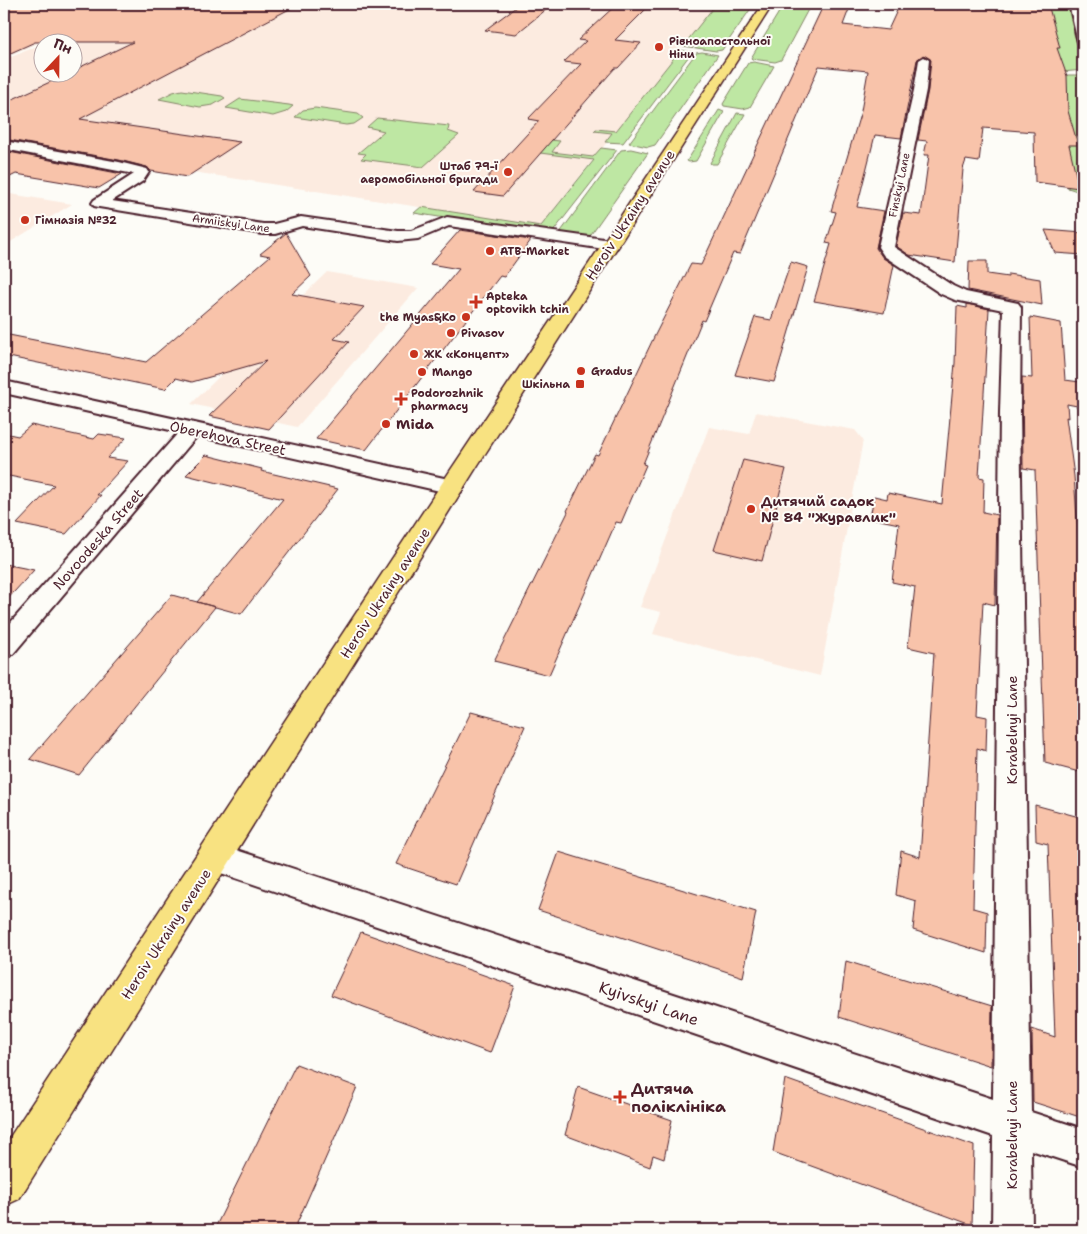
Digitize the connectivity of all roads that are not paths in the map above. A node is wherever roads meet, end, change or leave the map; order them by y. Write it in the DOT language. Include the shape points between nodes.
graph roads {
  1 [pos="768,4"];
  2 [pos="1074,4"];
  3 [pos="1081,19"];
  4 [pos="1083,42"];
  5 [pos="924,60"];
  6 [pos="4,145"];
  7 [pos="611,245"];
  8 [pos="938,284"];
  9 [pos="4,387"];
  10 [pos="192,430"];
  11 [pos="453,487"];
  12 [pos="4,647"];
  13 [pos="215,857"];
  14 [pos="1013,1124"];
  15 [pos="1083,1148"];
  16 [pos="4,1184"];
  17 [pos="1012,1230"];
  1 -- 7 [label="highway, Heroiv Ukrainy avenue"];
  2 -- 3 [label="street"];
  3 -- 4 [label="street" via="1079,30"];
  5 -- 8 [label="street, Finskyi Lane" via="886,247 890,253"];
  6 -- 7 [label="street, Armiiskyi Lane" via="142,172 138,178 99,203 263,229 301,221 412,236 448,221"];
  7 -- 11 [label="highway, Heroiv Ukrainy avenue"];
  8 -- 14 [label="street, Korabelnyi Lane" via="961,296 1012,307"];
  9 -- 10 [label="street, Oberehova Street"];
  10 -- 11 [label="street, Oberehova Street"];
  10 -- 12 [label="street, Novoodeska Street"];
  11 -- 13 [label="highway, Heroiv Ukrainy avenue"];
  13 -- 14 [label="street, Kyivskyi Lane"];
  13 -- 16 [label="highway, Heroiv Ukrainy avenue"];
  14 -- 15 [label="street, Kyivskyi Lane"];
  14 -- 17 [label="street, Korabelnyi Lane"];
}
